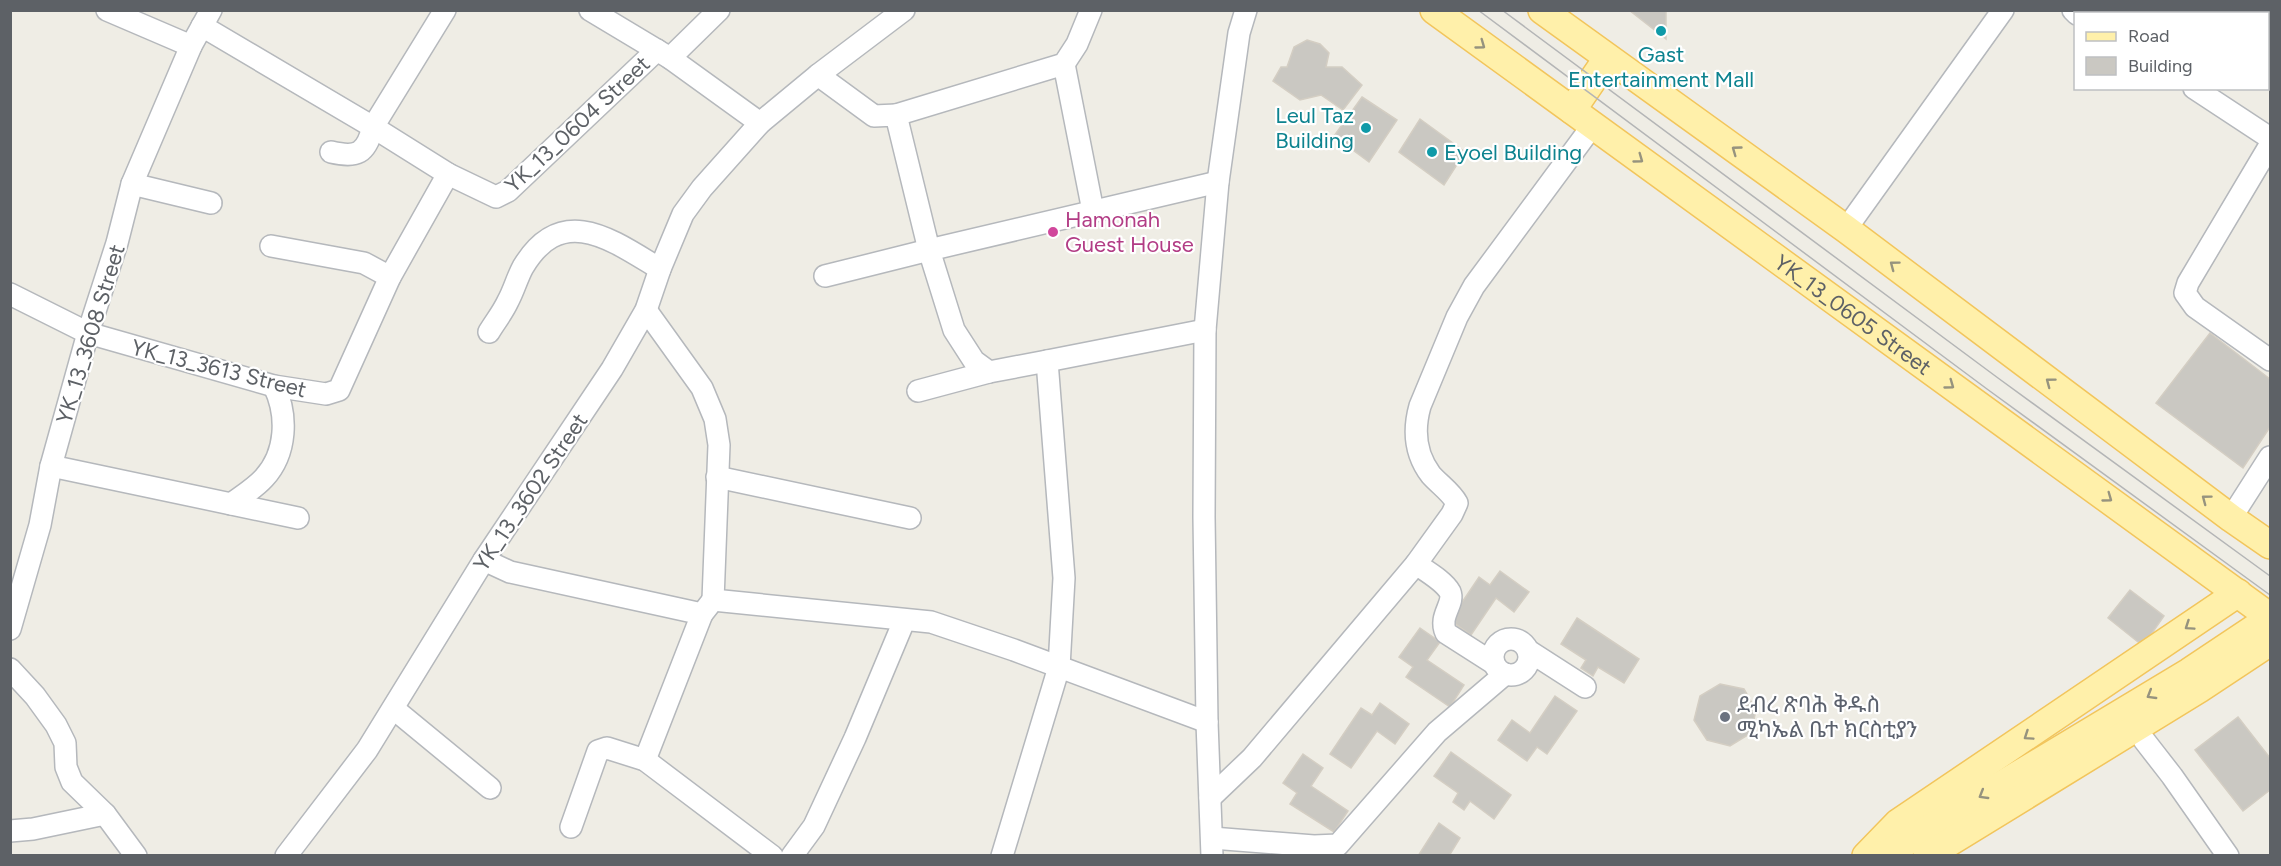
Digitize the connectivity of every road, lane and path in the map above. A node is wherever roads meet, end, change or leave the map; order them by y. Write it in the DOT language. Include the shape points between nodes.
graph roads {
  1 [pos="107,10"];
  2 [pos="445,10"];
  3 [pos="590,10"];
  4 [pos="719,10"];
  5 [pos="904,10"];
  6 [pos="1091,10"];
  7 [pos="1246,10"];
  8 [pos="1434,10"];
  9 [pos="1542,10"];
  10 [pos="2003,10"];
  11 [pos="206,18"];
  12 [pos="191,46"];
  13 [pos="669,58"];
  14 [pos="1607,59"];
  15 [pos="1064,64"];
  16 [pos="818,75"];
  17 [pos="2198,90"];
  18 [pos="896,116"];
  19 [pos="1582,118"];
  20 [pos="760,123"];
  21 [pos="373,127"];
  22 [pos="2271,138"];
  23 [pos="2271,145"];
  24 [pos="331,152"];
  25 [pos="448,174"];
  26 [pos="1218,182"];
  27 [pos="132,184"];
  28 [pos="211,203"];
  29 [pos="1094,211"];
  30 [pos="1846,229"];
  31 [pos="271,246"];
  32 [pos="929,250"];
  33 [pos="660,268"];
  34 [pos="825,276"];
  35 [pos="390,277"];
  36 [pos="10,294"];
  37 [pos="646,310"];
  38 [pos="1205,330"];
  39 [pos="489,332"];
  40 [pos="88,333"];
  41 [pos="2271,360"];
  42 [pos="1047,361"];
  43 [pos="989,372"];
  44 [pos="274,386"];
  45 [pos="918,391"];
  46 [pos="2271,457"];
  47 [pos="51,466"];
  48 [pos="717,477"];
  49 [pos="231,504"];
  50 [pos="298,518"];
  51 [pos="910,518"];
  52 [pos="2231,518"];
  53 [pos="2271,545"];
  54 [pos="484,560"];
  55 [pos="1416,564"];
  56 [pos="2238,593"];
  57 [pos="707,607"];
  58 [pos="2271,618"];
  59 [pos="904,621"];
  60 [pos="11,628"];
  61 [pos="2271,642"];
  62 [pos="1529,651"];
  63 [pos="2271,662"];
  64 [pos="1059,667"];
  65 [pos="1499,668"];
  66 [pos="10,669"];
  67 [pos="1585,687"];
  68 [pos="394,709"];
  69 [pos="1207,722"];
  70 [pos="2144,740"];
  71 [pos="645,760"];
  72 [pos="490,788"];
  73 [pos="1210,798"];
  74 [pos="105,814"];
  75 [pos="571,827"];
  76 [pos="10,831"];
  77 [pos="1212,847"];
  78 [pos="1880,854"];
  79 [pos="136,855"];
  80 [pos="286,855"];
  81 [pos="772,855"];
  82 [pos="792,855"];
  83 [pos="1002,855"];
  84 [pos="1927,855"];
  85 [pos="1962,855"];
  86 [pos="2228,855"];
  1 -- 12 [label="street"];
  2 -- 21 [label="street"];
  3 -- 13 [label="street"];
  4 -- 13 [label="street, YK_13_0604 Street"];
  5 -- 16 [label="street, YK_13_3602 Street"];
  6 -- 15 [label="street"];
  7 -- 26 [label="street" via="1239,33"];
  8 -- 19 [label="main road, YK_13_0605 Street, one-way"];
  9 -- 14 [label="main road"];
  10 -- 30 [label="street"];
  11 -- 12 [label="street, YK_13_3608 Street"];
  11 -- 21 [label="street"];
  12 -- 27 [label="street, YK_13_3608 Street"];
  13 -- 20 [label="street"];
  13 -- 25 [label="street, YK_13_0604 Street" via="508,191 496,197"];
  14 -- 19 [label="main road"];
  30 -- 14 [label="main road, one-way"];
  15 -- 18 [label="street"];
  15 -- 29 [label="street"];
  16 -- 18 [label="street" via="874,116"];
  16 -- 20 [label="street, YK_13_3602 Street"];
  17 -- 22 [label="street"];
  18 -- 32 [label="street"];
  19 -- 55 [label="street" via="1456,317 1420,406 1417,448 1431,474 1457,504"];
  19 -- 56 [label="main road, YK_13_0605 Street, one-way"];
  20 -- 33 [label="street, YK_13_3602 Street" via="683,214"];
  21 -- 24 [label="street" via="360,153 349,157"];
  21 -- 25 [label="street"];
  23 -- 41 [label="street" via="2185,293 2195,307"];
  25 -- 35 [label="street, YK_13_3613 Street"];
  26 -- 29 [label="street"];
  26 -- 38 [label="street"];
  27 -- 28 [label="street"];
  27 -- 40 [label="street, YK_13_3608 Street"];
  29 -- 32 [label="street"];
  52 -- 30 [label="main road, one-way"];
  31 -- 35 [label="street" via="364,263"];
  32 -- 34 [label="street"];
  32 -- 43 [label="street" via="954,330 974,361"];
  33 -- 37 [label="street, YK_13_3602 Street"];
  33 -- 39 [label="street" via="598,235 571,230 558,234 532,253"];
  35 -- 44 [label="street, YK_13_3613 Street" via="339,390 326,394"];
  36 -- 40 [label="street, YK_13_3613 Street"];
  37 -- 48 [label="street" via="702,388 715,419"];
  37 -- 54 [label="street, YK_13_3602 Street" via="612,369"];
  38 -- 42 [label="street"];
  38 -- 69 [label="street"];
  40 -- 44 [label="street, YK_13_3613 Street"];
  40 -- 47 [label="street, YK_13_3608 Street"];
  42 -- 43 [label="street"];
  42 -- 64 [label="street" via="1064,578"];
  43 -- 45 [label="street"];
  44 -- 49 [label="street" via="284,417 278,455 264,478"];
  46 -- 52 [label="street"];
  47 -- 49 [label="street"];
  47 -- 60 [label="street, YK_13_3608 Street" via="40,525"];
  48 -- 51 [label="street"];
  48 -- 57 [label="street"];
  49 -- 50 [label="street"];
  52 -- 53 [label="main road"];
  54 -- 57 [label="street" via="510,572"];
  54 -- 68 [label="street, YK_13_3602 Street"];
  55 -- 65 [label="street" via="1449,591 1451,598 1443,618 1446,633"];
  55 -- 73 [label="street" via="1252,758"];
  56 -- 58 [label="main road, YK_13_0605 Street"];
  56 -- 78 [label="main road, one-way" via="1898,824"];
  57 -- 59 [label="street"];
  57 -- 71 [label="street"];
  58 -- 78 [label="main road, one-way" via="2189,672"];
  59 -- 64 [label="street" via="931,622"];
  59 -- 82 [label="street" via="814,826"];
  61 -- 84 [label="main road"];
  62 -- 65 [label="street" via="1530,660 1521,673 1513,676"];
  62 -- 65 [label="street" via="1518,639 1502,641 1493,654"];
  62 -- 67 [label="street"];
  63 -- 70 [label="main road"];
  64 -- 69 [label="street"];
  64 -- 83 [label="street"];
  65 -- 77 [label="street" via="1338,844"];
  66 -- 74 [label="street" via="56,725 65,743 66,767 72,782"];
  68 -- 72 [label="street"];
  68 -- 80 [label="street, YK_13_3602 Street"];
  69 -- 73 [label="street"];
  70 -- 85 [label="main road"];
  70 -- 86 [label="street"];
  71 -- 75 [label="street" via="607,748 598,750"];
  71 -- 81 [label="street"];
  73 -- 77 [label="street"];
  74 -- 76 [label="street"];
  74 -- 79 [label="street"];
}
